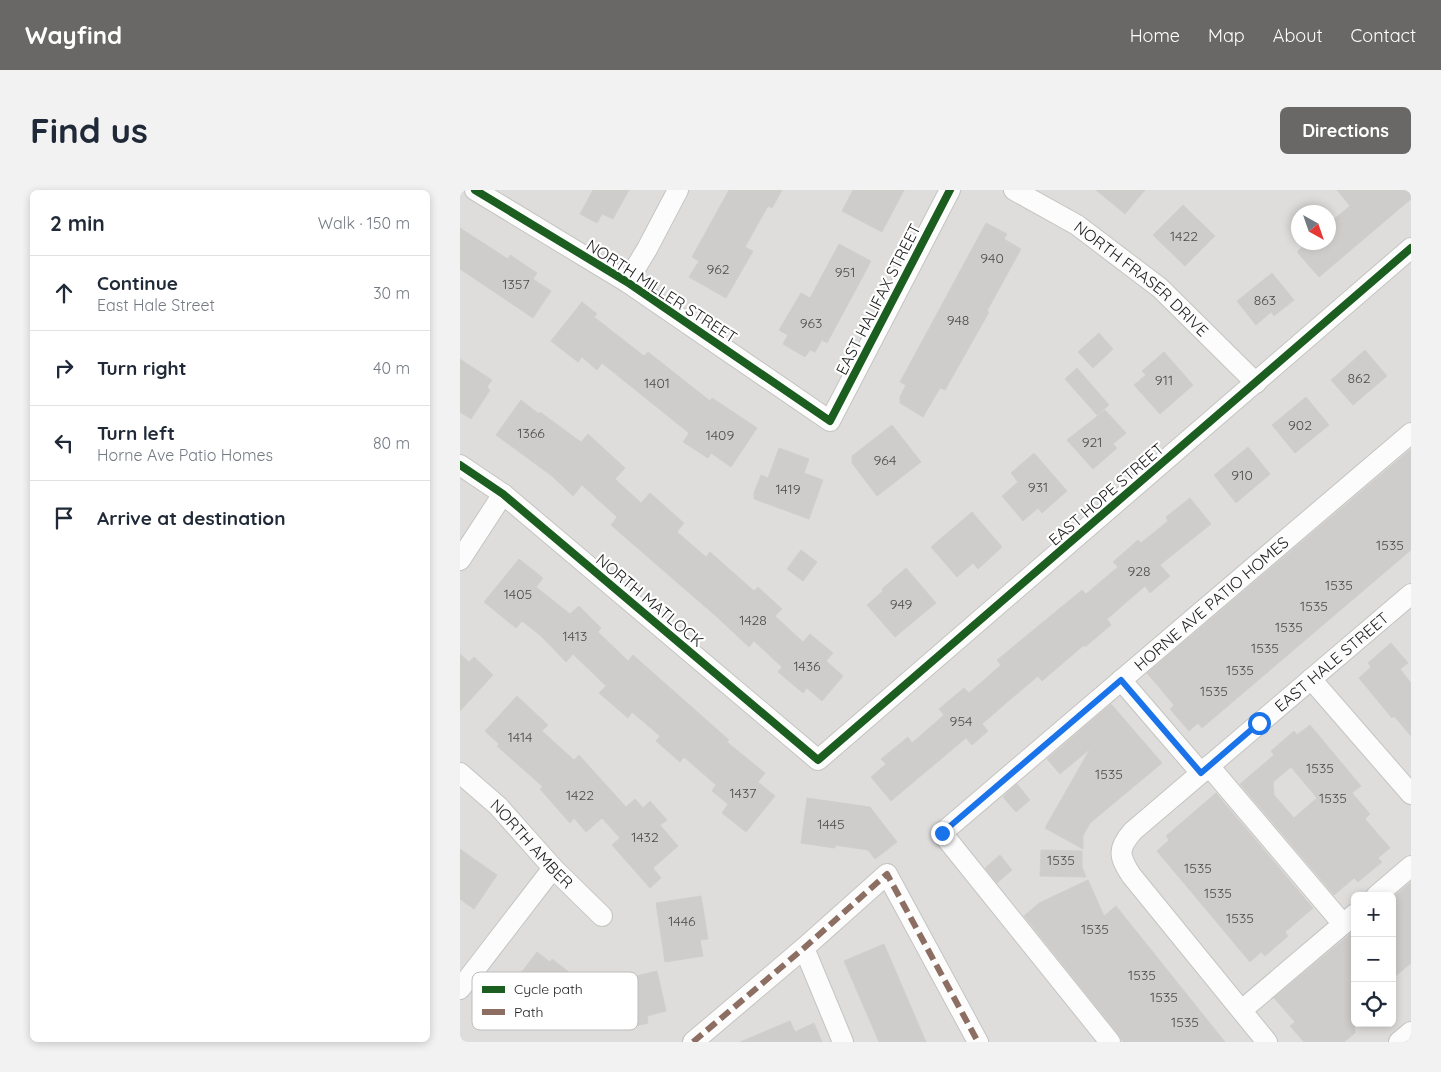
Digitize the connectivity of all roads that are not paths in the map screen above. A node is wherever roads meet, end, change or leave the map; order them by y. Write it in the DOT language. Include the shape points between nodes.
graph roads {
  1 [pos="475,190"];
  2 [pos="678,190"];
  3 [pos="950,190"];
  4 [pos="1014,190"];
  5 [pos="1411,248"];
  6 [pos="627,282"];
  7 [pos="1256,383"];
  8 [pos="830,421"];
  9 [pos="1411,433"];
  10 [pos="460,465"];
  11 [pos="503,494"];
  12 [pos="460,560"];
  13 [pos="1411,594"];
  14 [pos="1311,679"];
  15 [pos="1121,680"];
  16 [pos="818,760"];
  17 [pos="1205,770"];
  18 [pos="460,773"];
  19 [pos="1411,794"];
  20 [pos="1411,866"];
  21 [pos="553,868"];
  22 [pos="1381,892"];
  23 [pos="602,916"];
  24 [pos="1349,919"];
  25 [pos="804,948"];
  26 [pos="473,972"];
  27 [pos="472,973"];
  28 [pos="460,989"];
  29 [pos="1242,1010"];
  30 [pos="1411,1032"];
  31 [pos="693,1042"];
  32 [pos="843,1042"];
  33 [pos="978,1042"];
  34 [pos="1110,1042"];
  35 [pos="1268,1042"];
  36 [pos="1399,1042"];
  1 -- 6 [label="street, NORTH MILLER STREET"];
  2 -- 6 [label="street"];
  3 -- 8 [label="street, EAST HALIFAX STREET"];
  4 -- 7 [label="street, NORTH FRASER DRIVE" via="1077,225 1160,288"];
  5 -- 7 [label="street, EAST HOPE STREET"];
  6 -- 8 [label="street, NORTH MILLER STREET"];
  7 -- 16 [label="street, EAST HOPE STREET"];
  9 -- 15 [label="street, HORNE AVE PATIO HOMES"];
  10 -- 11 [label="street, NORTH MATLOCK"];
  11 -- 12 [label="street"];
  11 -- 16 [label="street, NORTH MATLOCK"];
  13 -- 14 [label="street, EAST HALE STREET"];
  14 -- 17 [label="street, EAST HALE STREET"];
  14 -- 19 [label="street"];
  15 -- 17 [label="street"];
  15 -- 34 [label="street, HORNE AVE PATIO HOMES" via="942,833"];
  17 -- 24 [label="street"];
  17 -- 29 [label="street, EAST HALE STREET" via="1133,831 1120,849 1122,862"];
  18 -- 21 [label="street, NORTH AMBER" via="498,806"];
  20 -- 22 [label="street"];
  21 -- 23 [label="street, NORTH AMBER"];
  21 -- 26 [label="street"];
  24 -- 29 [label="street"];
  25 -- 31 [label="street"];
  25 -- 32 [label="street"];
  25 -- 33 [label="street" via="887,874"];
  27 -- 28 [label="street"];
  29 -- 35 [label="street"];
  30 -- 36 [label="street"];
}
